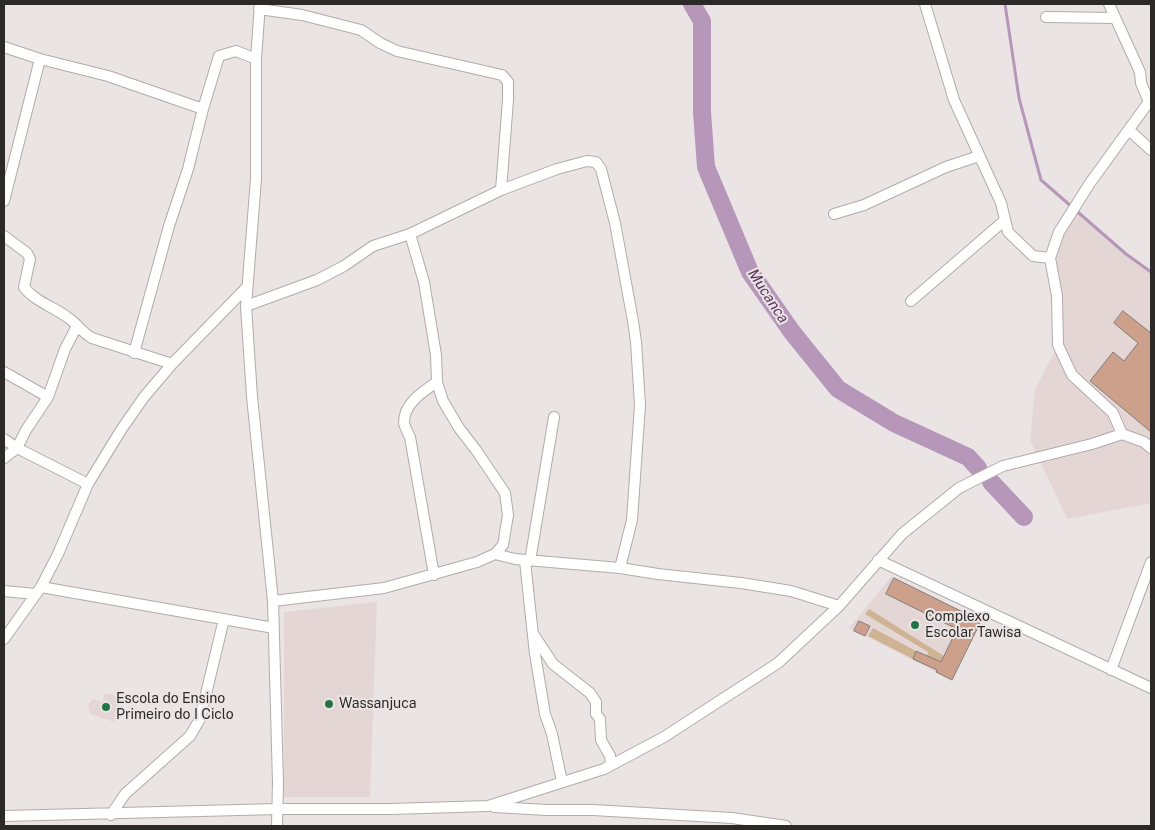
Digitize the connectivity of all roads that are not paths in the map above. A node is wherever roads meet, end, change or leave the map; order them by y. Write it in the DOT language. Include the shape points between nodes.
graph roads {
  1 [pos="925,4"];
  2 [pos="1109,4"];
  3 [pos="259,6"];
  4 [pos="1046,17"];
  5 [pos="1115,18"];
  6 [pos="4,47"];
  7 [pos="40,59"];
  8 [pos="256,59"];
  9 [pos="1150,101"];
  10 [pos="203,109"];
  11 [pos="1129,130"];
  12 [pos="1151,150"];
  13 [pos="980,156"];
  14 [pos="501,190"];
  15 [pos="4,202"];
  16 [pos="834,214"];
  17 [pos="1005,220"];
  18 [pos="410,234"];
  19 [pos="4,236"];
  20 [pos="1050,258"];
  21 [pos="247,288"];
  22 [pos="911,301"];
  23 [pos="246,306"];
  24 [pos="77,326"];
  25 [pos="134,352"];
  26 [pos="172,364"];
  27 [pos="4,372"];
  28 [pos="437,382"];
  29 [pos="48,397"];
  30 [pos="554,417"];
  31 [pos="1122,434"];
  32 [pos="4,438"];
  33 [pos="17,448"];
  34 [pos="1151,448"];
  35 [pos="4,458"];
  36 [pos="88,484"];
  37 [pos="495,554"];
  38 [pos="878,560"];
  39 [pos="528,561"];
  40 [pos="1151,562"];
  41 [pos="620,568"];
  42 [pos="434,575"];
  43 [pos="38,590"];
  44 [pos="4,591"];
  45 [pos="273,601"];
  46 [pos="839,606"];
  47 [pos="224,619"];
  48 [pos="274,628"];
  49 [pos="533,634"];
  50 [pos="4,639"];
  51 [pos="1111,670"];
  52 [pos="1151,688"];
  53 [pos="611,765"];
  54 [pos="562,782"];
  55 [pos="488,806"];
  56 [pos="278,809"];
  57 [pos="111,814"];
  58 [pos="669,815"];
  59 [pos="4,816"];
  60 [pos="277,826"];
  61 [pos="670,826"];
  62 [pos="786,826"];
  1 -- 13 [label="street" via="954,100"];
  2 -- 5 [label="street"];
  3 -- 8 [label="street"];
  3 -- 14 [label="street" via="361,30 397,51 502,75 508,82 508,100"];
  4 -- 5 [label="street"];
  5 -- 9 [label="street"];
  6 -- 7 [label="street"];
  7 -- 10 [label="street" via="108,76"];
  7 -- 15 [label="street"];
  8 -- 10 [label="street" via="236,51 219,56"];
  8 -- 21 [label="street" via="256,179"];
  9 -- 11 [label="street"];
  10 -- 25 [label="street"];
  11 -- 12 [label="street"];
  11 -- 20 [label="street" via="1059,232"];
  13 -- 16 [label="street" via="946,167 864,205"];
  13 -- 17 [label="street"];
  14 -- 18 [label="street"];
  14 -- 41 [label="street" via="587,161 596,162 601,169 616,223 633,321 640,405 632,520"];
  17 -- 20 [label="street" via="1008,232 1032,256"];
  17 -- 22 [label="street"];
  18 -- 23 [label="street" via="373,246 317,280"];
  18 -- 28 [label="street" via="424,282"];
  19 -- 24 [label="street" via="30,258 24,287 29,294"];
  20 -- 31 [label="street" via="1057,296 1058,345 1072,375 1113,413"];
  21 -- 23 [label="street"];
  21 -- 26 [label="street"];
  23 -- 45 [label="street"];
  24 -- 25 [label="street" via="92,338"];
  24 -- 29 [label="street"];
  25 -- 26 [label="street"];
  26 -- 36 [label="street" via="144,397"];
  27 -- 29 [label="street"];
  28 -- 37 [label="street" via="443,401 455,421 505,494 508,515 503,545"];
  28 -- 42 [label="street" via="408,407 404,422 410,437"];
  29 -- 33 [label="street"];
  30 -- 39 [label="street"];
  31 -- 34 [label="street"];
  31 -- 38 [label="street" via="1003,466 959,488 902,534"];
  32 -- 33 [label="street"];
  33 -- 35 [label="street"];
  33 -- 36 [label="street"];
  36 -- 43 [label="street" via="58,554"];
  37 -- 39 [label="street"];
  37 -- 42 [label="street"];
  38 -- 46 [label="street"];
  38 -- 51 [label="street"];
  39 -- 41 [label="street"];
  39 -- 49 [label="street"];
  40 -- 51 [label="street"];
  41 -- 46 [label="street" via="791,591"];
  42 -- 45 [label="street" via="384,588"];
  43 -- 44 [label="street"];
  43 -- 47 [label="street"];
  43 -- 50 [label="street"];
  45 -- 48 [label="street"];
  46 -- 53 [label="street" via="778,663 664,737"];
  47 -- 48 [label="street"];
  47 -- 57 [label="street" via="196,728 125,794"];
  48 -- 56 [label="street"];
  49 -- 53 [label="street" via="553,664 590,693 596,702 601,740"];
  49 -- 54 [label="street" via="545,714"];
  51 -- 52 [label="street"];
  53 -- 54 [label="street"];
  54 -- 55 [label="street"];
  55 -- 56 [label="street" via="391,810"];
  55 -- 58 [label="street"];
  56 -- 57 [label="street"];
  56 -- 60 [label="street"];
  57 -- 59 [label="street"];
  58 -- 61 [label="street"];
  58 -- 62 [label="street" via="732,818"];
}
